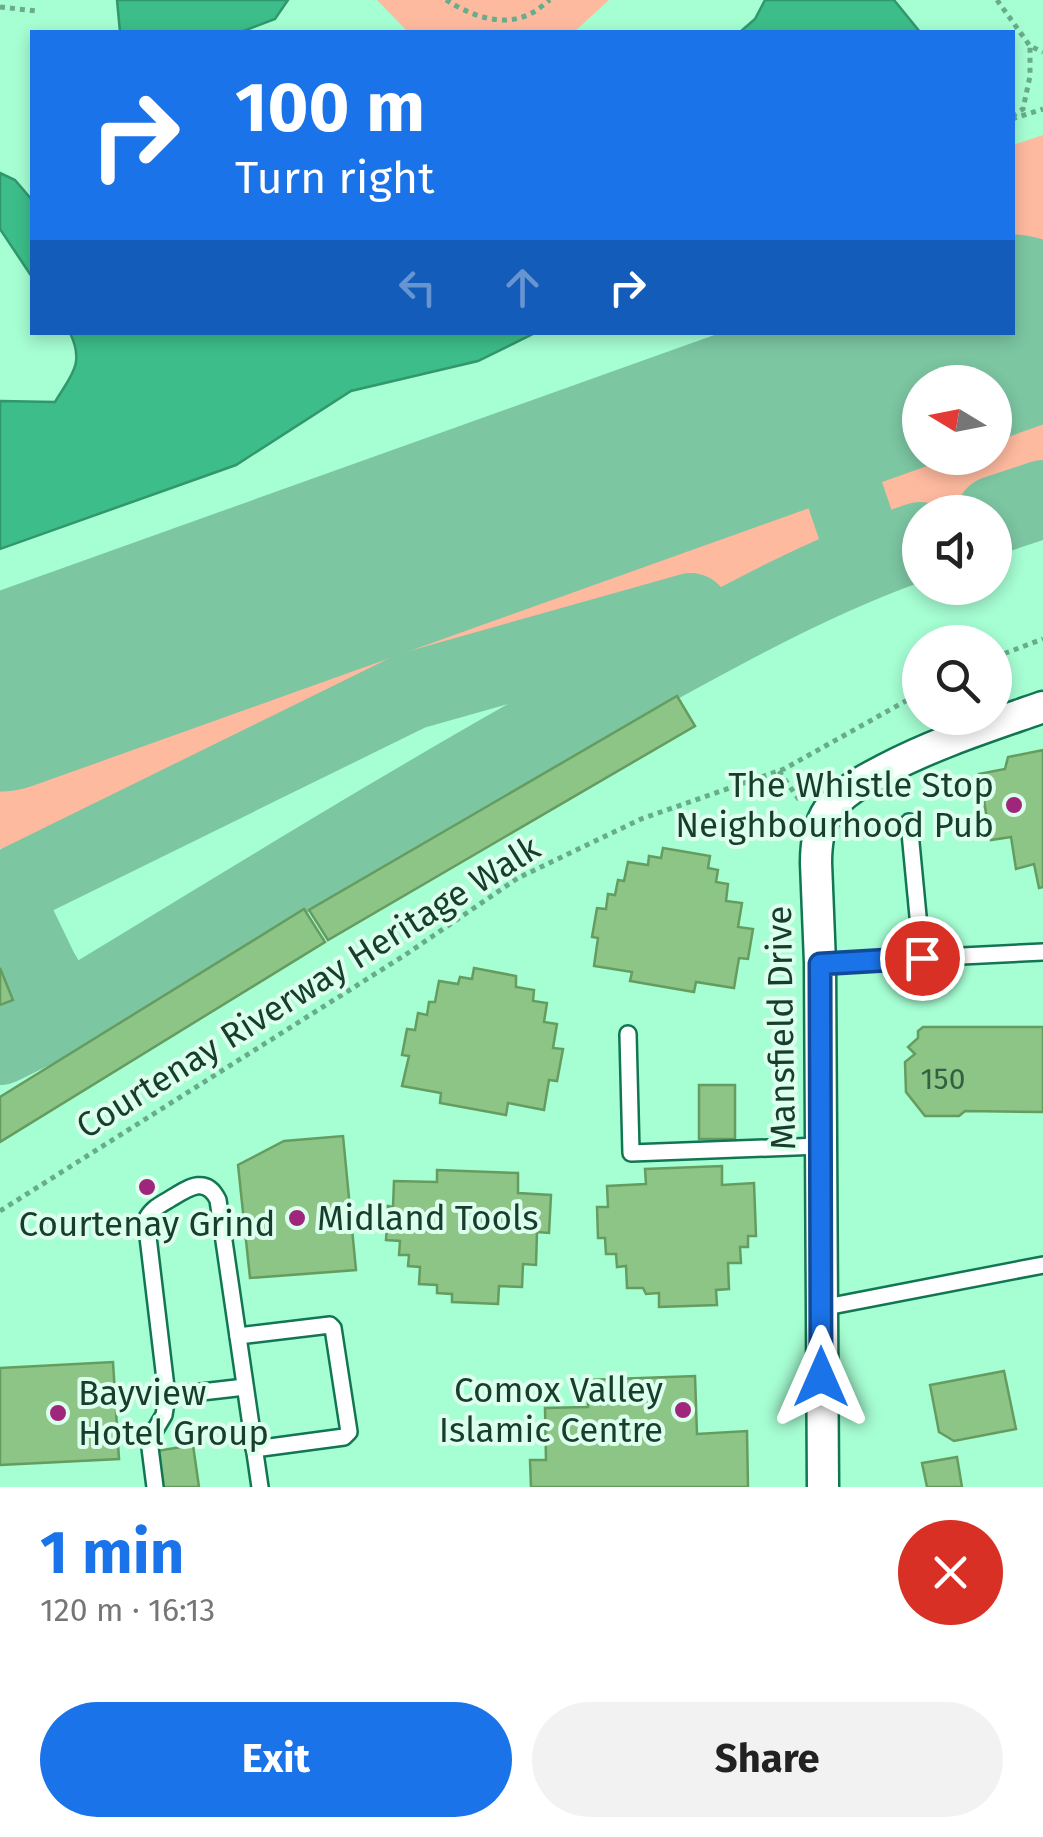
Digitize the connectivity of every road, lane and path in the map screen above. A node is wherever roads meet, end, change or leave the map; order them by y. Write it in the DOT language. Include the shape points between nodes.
graph roads {
  1 [pos="446,0"];
  2 [pos="550,0"];
  3 [pos="997,0"];
  4 [pos="0,6"];
  5 [pos="37,11"];
  6 [pos="1030,46"];
  7 [pos="1043,52"];
  8 [pos="1043,108"];
  9 [pos="1015,115"];
  10 [pos="1015,116"];
  11 [pos="1043,640"];
  12 [pos="1012,651"];
  13 [pos="902,703"];
  14 [pos="1043,707"];
  15 [pos="778,771"];
  16 [pos="802,804"];
  17 [pos="910,822"];
  18 [pos="1043,952"];
  19 [pos="922,958"];
  20 [pos="820,964"];
  21 [pos="628,1034"];
  22 [pos="820,1146"];
  23 [pos="0,1210"];
  24 [pos="1043,1265"];
  25 [pos="820,1308"];
  26 [pos="238,1336"];
  27 [pos="245,1387"];
  28 [pos="167,1396"];
  29 [pos="254,1449"];
  30 [pos="155,1487"];
  31 [pos="260,1487"];
  32 [pos="822,1487"];
  1 -- 2 [label="path" via="498,20 528,15"];
  3 -- 6 [label="path"];
  4 -- 5 [label="path"];
  6 -- 7 [label="path"];
  6 -- 9 [label="path" via="1023,109"];
  8 -- 10 [label="path"];
  11 -- 12 [label="path"];
  13 -- 15 [label="path, Courtenay Riverway Heritage Walk"];
  14 -- 20 [label="street, Mansfield Drive" via="923,749 854,786 827,813 816,847"];
  15 -- 16 [label="path"];
  15 -- 23 [label="path, Courtenay Riverway Heritage Walk" via="640,819 518,878"];
  17 -- 19 [label="lane"];
  18 -- 19 [label="lane"];
  19 -- 20 [label="lane"];
  20 -- 22 [label="street, Mansfield Drive"];
  21 -- 22 [label="lane" via="631,1154"];
  22 -- 25 [label="street, Mansfield Drive"];
  24 -- 25 [label="lane"];
  25 -- 32 [label="street, Mansfield Drive"];
  26 -- 27 [label="lane"];
  26 -- 28 [label="lane" via="218,1200 212,1190 190,1186 146,1220"];
  26 -- 29 [label="lane" via="330,1325 349,1432"];
  27 -- 28 [label="lane"];
  27 -- 29 [label="lane"];
  28 -- 30 [label="lane" via="150,1440"];
  29 -- 31 [label="lane"];
}
